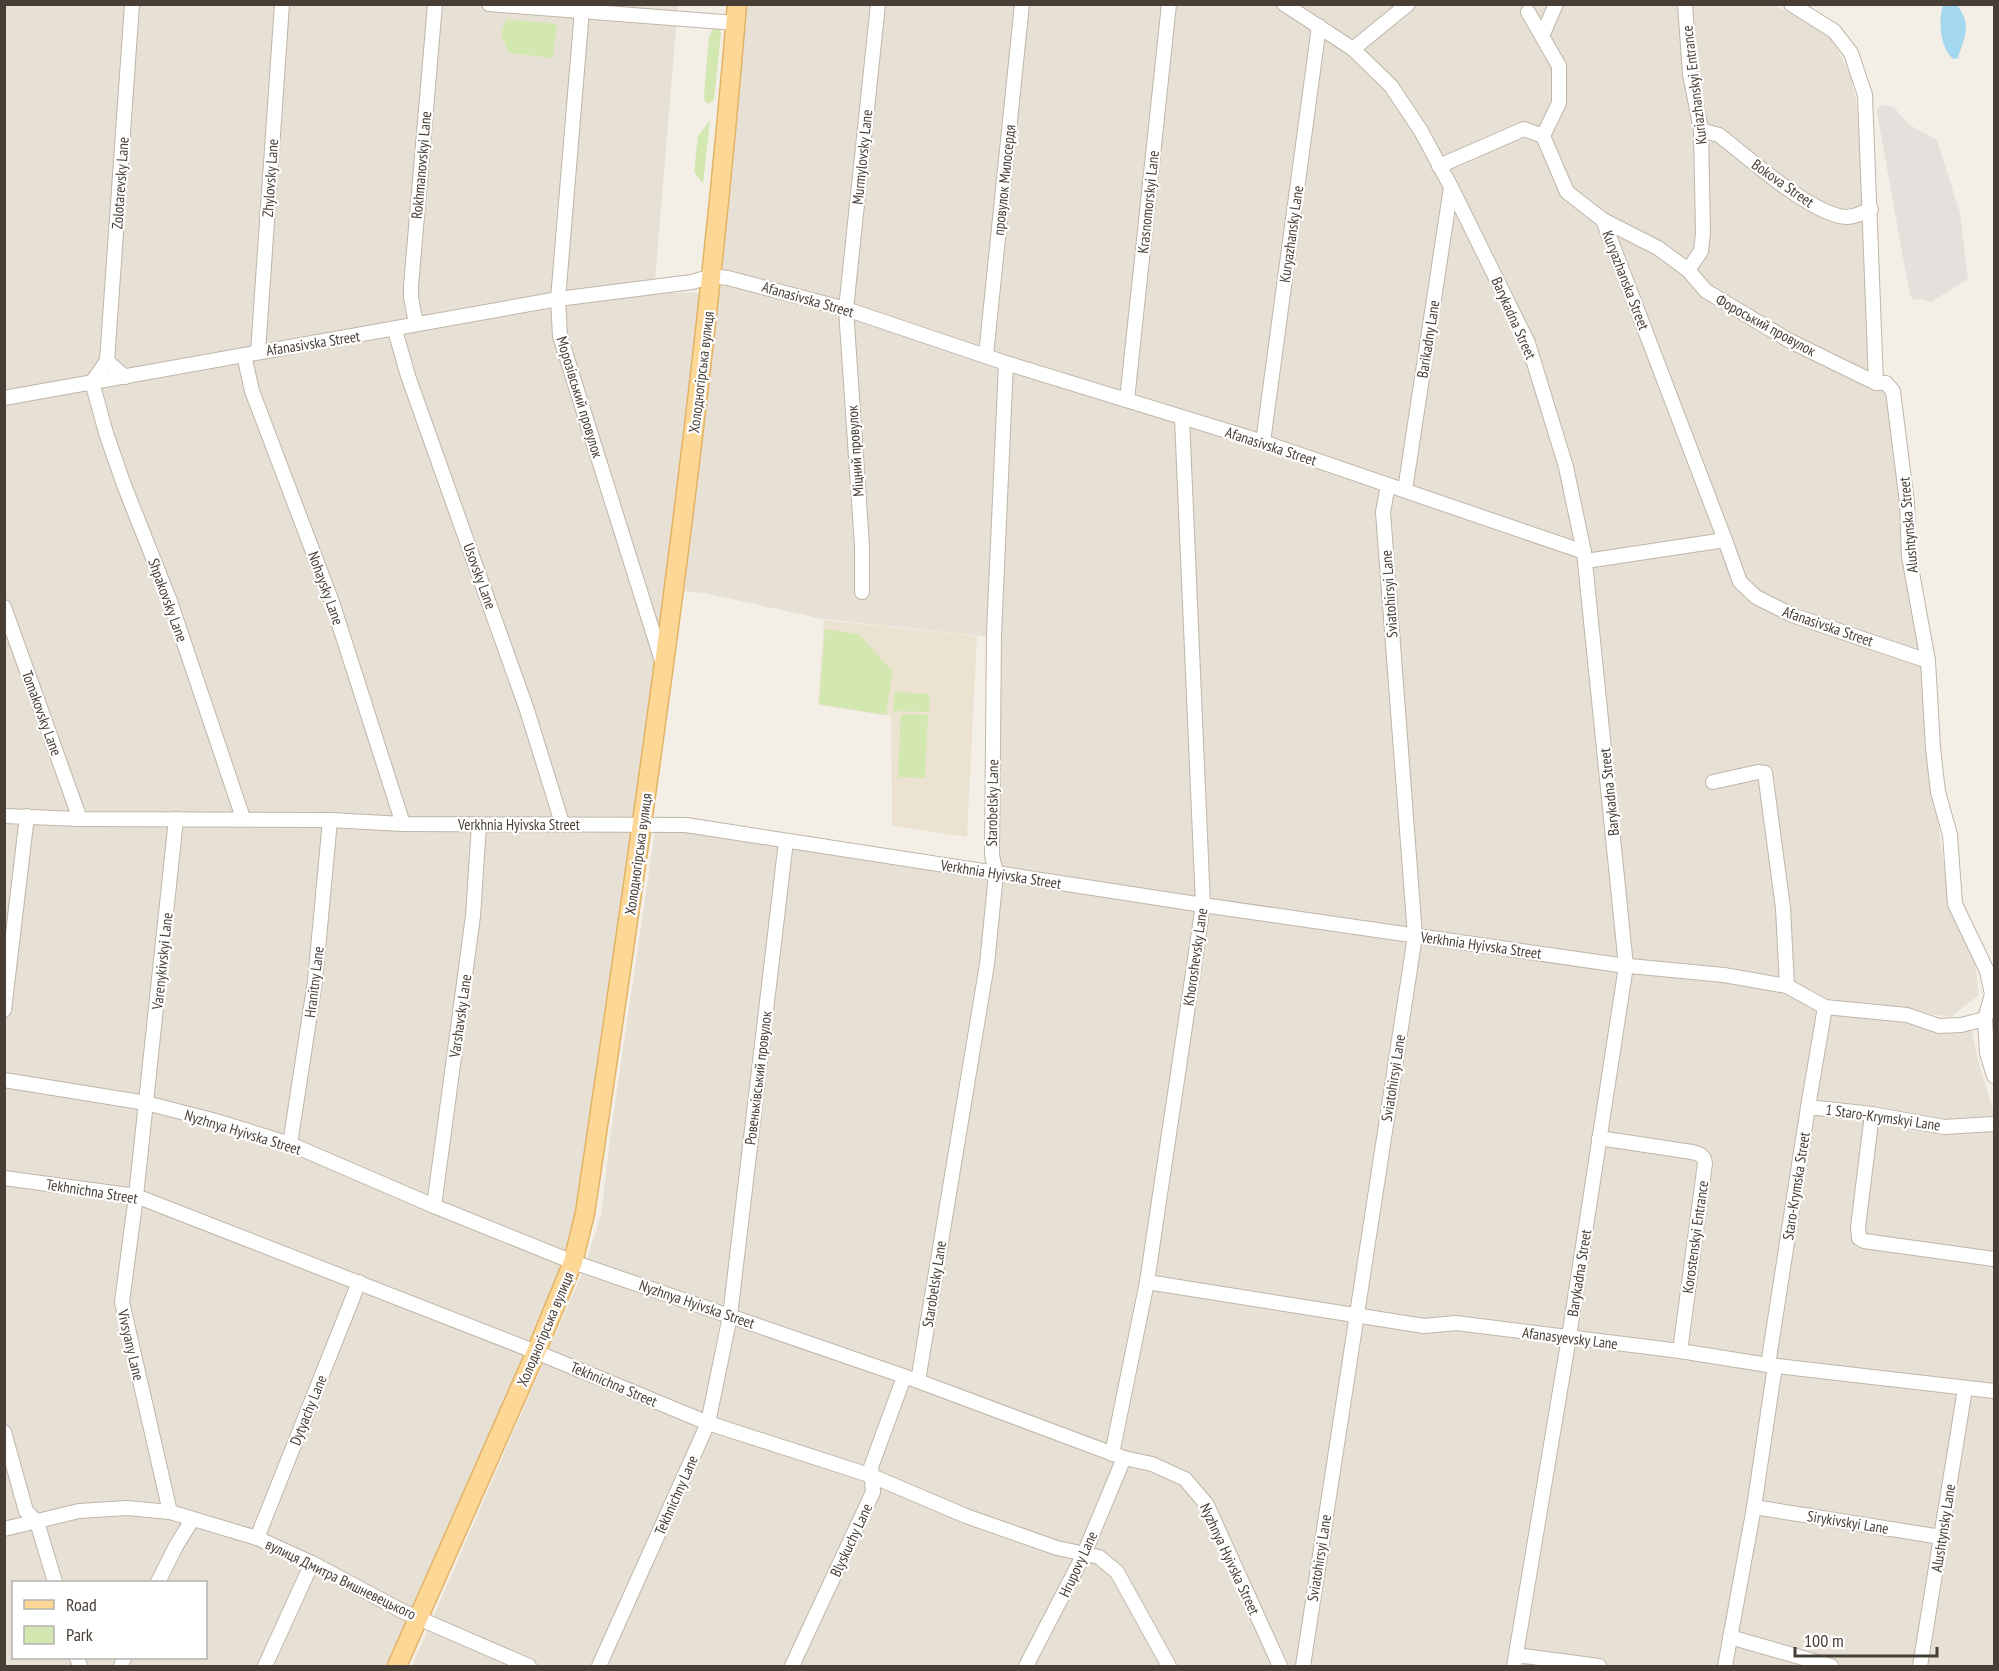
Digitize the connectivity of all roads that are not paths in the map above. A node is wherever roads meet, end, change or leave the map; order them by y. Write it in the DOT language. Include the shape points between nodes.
graph roads {
  1 [pos="132,4"];
  2 [pos="282,4"];
  3 [pos="435,4"];
  4 [pos="489,4"];
  5 [pos="878,4"];
  6 [pos="1022,4"];
  7 [pos="1169,4"];
  8 [pos="1284,4"];
  9 [pos="1408,4"];
  10 [pos="1556,4"];
  11 [pos="1685,4"];
  12 [pos="1791,4"];
  13 [pos="582,10"];
  14 [pos="1528,12"];
  15 [pos="736,14"];
  16 [pos="1319,26"];
  17 [pos="1542,36"];
  18 [pos="1353,50"];
  19 [pos="1701,130"];
  20 [pos="1543,136"];
  21 [pos="1439,166"];
  22 [pos="1451,187"];
  23 [pos="1871,209"];
  24 [pos="1603,220"];
  25 [pos="1688,270"];
  26 [pos="712,276"];
  27 [pos="558,299"];
  28 [pos="846,309"];
  29 [pos="416,324"];
  30 [pos="395,330"];
  31 [pos="251,353"];
  32 [pos="986,355"];
  33 [pos="107,361"];
  34 [pos="1006,363"];
  35 [pos="125,377"];
  36 [pos="92,382"];
  37 [pos="1876,382"];
  38 [pos="4,398"];
  39 [pos="1127,400"];
  40 [pos="1182,418"];
  41 [pos="1263,442"];
  42 [pos="1388,486"];
  43 [pos="1405,490"];
  44 [pos="1725,540"];
  45 [pos="1585,556"];
  46 [pos="862,592"];
  47 [pos="4,607"];
  48 [pos="1928,661"];
  49 [pos="664,668"];
  50 [pos="1713,782"];
  51 [pos="4,816"];
  52 [pos="27,816"];
  53 [pos="243,818"];
  54 [pos="80,819"];
  55 [pos="176,819"];
  56 [pos="330,820"];
  57 [pos="562,823"];
  58 [pos="403,824"];
  59 [pos="643,824"];
  60 [pos="478,825"];
  61 [pos="786,841"];
  62 [pos="996,874"];
  63 [pos="1203,905"];
  64 [pos="1415,936"];
  65 [pos="1626,966"];
  66 [pos="1787,986"];
  67 [pos="1825,1007"];
  68 [pos="4,1010"];
  69 [pos="1985,1019"];
  70 [pos="1995,1076"];
  71 [pos="4,1080"];
  72 [pos="146,1103"];
  73 [pos="1808,1107"];
  74 [pos="1872,1114"];
  75 [pos="1995,1124"];
  76 [pos="1599,1138"];
  77 [pos="290,1144"];
  78 [pos="4,1178"];
  79 [pos="136,1196"];
  80 [pos="434,1206"];
  81 [pos="1995,1259"];
  82 [pos="573,1262"];
  83 [pos="359,1282"];
  84 [pos="1147,1282"];
  85 [pos="1356,1314"];
  86 [pos="730,1316"];
  87 [pos="1569,1338"];
  88 [pos="1680,1351"];
  89 [pos="536,1352"];
  90 [pos="1772,1366"];
  91 [pos="904,1377"];
  92 [pos="918,1381"];
  93 [pos="1965,1389"];
  94 [pos="1995,1391"];
  95 [pos="708,1423"];
  96 [pos="4,1432"];
  97 [pos="1118,1456"];
  98 [pos="872,1476"];
  99 [pos="1754,1507"];
  100 [pos="170,1512"];
  101 [pos="192,1520"];
  102 [pos="37,1522"];
  103 [pos="4,1528"];
  104 [pos="1941,1537"];
  105 [pos="257,1538"];
  106 [pos="1084,1554"];
  107 [pos="312,1563"];
  108 [pos="55,1581"];
  109 [pos="158,1581"];
  110 [pos="418,1617"];
  111 [pos="1730,1637"];
  112 [pos="1515,1661"];
  113 [pos="265,1666"];
  114 [pos="397,1666"];
  115 [pos="530,1666"];
  116 [pos="599,1666"];
  117 [pos="792,1666"];
  118 [pos="1026,1666"];
  119 [pos="1169,1666"];
  120 [pos="1280,1666"];
  121 [pos="1303,1666"];
  122 [pos="1599,1666"];
  123 [pos="1725,1666"];
  124 [pos="1831,1666"];
  125 [pos="1920,1666"];
  1 -- 33 [label="street, Zolotarevsky Lane"];
  2 -- 31 [label="street, Zhylovsky Lane"];
  3 -- 29 [label="street, Rokhmanovskyi Lane" via="411,286"];
  4 -- 13 [label="street"];
  5 -- 28 [label="street, Murmylovsky Lane"];
  6 -- 32 [label="street, провулок Милосердя"];
  7 -- 39 [label="street, Krasnomorskyi Lane"];
  8 -- 16 [label="street, Barykadna Street"];
  9 -- 18 [label="street"];
  10 -- 17 [label="street"];
  11 -- 19 [label="street, Kuriazhanskyi Entrance" via="1690,74"];
  12 -- 23 [label="street" via="1834,31 1851,53 1865,95"];
  13 -- 15 [label="street"];
  13 -- 27 [label="street, Морозівський провулок"];
  14 -- 17 [label="street"];
  15 -- 26 [label="main road, Холодногірська вулиця"];
  16 -- 18 [label="street, Barykadna Street"];
  16 -- 41 [label="street, Kuryazhansky Lane"];
  17 -- 20 [label="street" via="1559,66 1559,103"];
  18 -- 21 [label="street, Barykadna Street" via="1391,86"];
  19 -- 23 [label="street, Bokova Street" via="1719,135 1809,204 1840,217 1854,217"];
  19 -- 25 [label="street, Kuriazhanskyi Entrance" via="1703,233 1701,251"];
  20 -- 21 [label="street" via="1524,129"];
  20 -- 24 [label="street, Kuryazhanska Street" via="1567,192"];
  21 -- 22 [label="street, Barykadna Street"];
  22 -- 43 [label="street, Barikadny Lane"];
  22 -- 45 [label="street, Barykadna Street" via="1528,344 1566,467"];
  23 -- 37 [label="street"];
  24 -- 25 [label="street, Фороський провулок" via="1658,248"];
  24 -- 44 [label="street, Kuryazhanska Street"];
  25 -- 37 [label="street, Фороський провулок" via="1706,291 1790,341"];
  26 -- 27 [label="street, Afanasivska Street"];
  26 -- 28 [label="street, Afanasivska Street" via="740,279"];
  26 -- 49 [label="main road, Холодногірська вулиця"];
  27 -- 29 [label="street, Afanasivska Street"];
  27 -- 49 [label="street, Морозівський провулок" via="560,336"];
  28 -- 32 [label="street, Afanasivska Street"];
  28 -- 46 [label="street, Міцний провулок"];
  29 -- 30 [label="street, Afanasivska Street"];
  30 -- 31 [label="street, Afanasivska Street"];
  30 -- 57 [label="street, Usovsky Lane" via="527,710"];
  31 -- 35 [label="street, Afanasivska Street"];
  31 -- 58 [label="street, Nohaysky Lane" via="252,391 332,602"];
  32 -- 34 [label="street, Afanasivska Street"];
  33 -- 35 [label="street"];
  33 -- 36 [label="street"];
  34 -- 39 [label="street, Afanasivska Street"];
  34 -- 62 [label="street, Starobelsky Lane" via="994,634 992,855"];
  35 -- 36 [label="street, Afanasivska Street"];
  36 -- 38 [label="street, Afanasivska Street"];
  36 -- 53 [label="street, Shpakovsky Lane" via="106,433 170,601"];
  37 -- 48 [label="street, Alushtynska Street" via="1886,383 1893,391 1907,503 1909,556"];
  39 -- 40 [label="street, Afanasivska Street"];
  40 -- 41 [label="street, Afanasivska Street"];
  40 -- 63 [label="street, Khoroshevsky Lane"];
  41 -- 42 [label="street, Afanasivska Street"];
  42 -- 43 [label="street, Afanasivska Street"];
  42 -- 64 [label="street, Sviatohirsyi Lane" via="1383,512"];
  43 -- 45 [label="street, Afanasivska Street"];
  44 -- 45 [label="street, Afanasivska Street"];
  44 -- 48 [label="street, Afanasivska Street" via="1740,582 1756,597 1792,615"];
  45 -- 65 [label="street, Barykadna Street"];
  47 -- 54 [label="street, Tomakovsky Lane"];
  48 -- 69 [label="street, Alushtynska Street" via="1937,781 1950,836 1955,904 1987,972 1992,994"];
  49 -- 59 [label="main road, Холодногірська вулиця"];
  50 -- 66 [label="street" via="1765,773 1783,908"];
  51 -- 52 [label="street, Verkhnia Hyivska Street"];
  52 -- 54 [label="street, Verkhnia Hyivska Street"];
  52 -- 68 [label="street"];
  53 -- 55 [label="street, Verkhnia Hyivska Street"];
  53 -- 56 [label="street, Verkhnia Hyivska Street"];
  54 -- 55 [label="street, Verkhnia Hyivska Street"];
  55 -- 72 [label="street, Varenykivskyi Lane"];
  56 -- 58 [label="street, Verkhnia Hyivska Street"];
  56 -- 77 [label="street, Hranitny Lane" via="315,981"];
  57 -- 59 [label="street, Verkhnia Hyivska Street"];
  57 -- 60 [label="street, Verkhnia Hyivska Street"];
  58 -- 60 [label="street, Verkhnia Hyivska Street"];
  59 -- 61 [label="street, Verkhnia Hyivska Street" via="686,825"];
  59 -- 82 [label="main road, Холодногірська вулиця" via="585,1213"];
  60 -- 80 [label="street, Varshavsky Lane" via="473,916"];
  61 -- 62 [label="street, Verkhnia Hyivska Street"];
  61 -- 86 [label="street, Ровеньківський провулок"];
  62 -- 63 [label="street, Verkhnia Hyivska Street"];
  62 -- 92 [label="street, Starobelsky Lane" via="987,964"];
  63 -- 64 [label="street, Verkhnia Hyivska Street"];
  63 -- 84 [label="street, Khoroshevsky Lane"];
  64 -- 65 [label="street, Verkhnia Hyivska Street"];
  64 -- 85 [label="street, Sviatohirsyi Lane"];
  65 -- 66 [label="street, Verkhnia Hyivska Street" via="1724,975"];
  65 -- 76 [label="street, Barykadna Street"];
  66 -- 67 [label="street, Verkhnia Hyivska Street"];
  67 -- 69 [label="street, Verkhnia Hyivska Street" via="1907,1016 1939,1026"];
  67 -- 73 [label="street, Staro-Krymska Street"];
  69 -- 70 [label="street, Alushtynska Street" via="1987,1053"];
  71 -- 72 [label="street, Nyzhnya Hyivska Street"];
  72 -- 77 [label="street, Nyzhnya Hyivska Street"];
  72 -- 79 [label="street, Vivsyany Lane"];
  73 -- 74 [label="street, 1 Staro-Krymskyi Lane"];
  73 -- 90 [label="street, Staro-Krymska Street"];
  74 -- 75 [label="street, 1 Staro-Krymskyi Lane" via="1944,1127"];
  74 -- 81 [label="street" via="1859,1238"];
  76 -- 87 [label="street, Barykadna Street"];
  76 -- 88 [label="street, Korostenskyi Entrance" via="1692,1152 1704,1158"];
  77 -- 80 [label="street, Nyzhnya Hyivska Street"];
  78 -- 79 [label="street, Tekhnichna Street"];
  79 -- 83 [label="street, Tekhnichna Street"];
  79 -- 100 [label="street, Vivsyany Lane" via="122,1302"];
  80 -- 82 [label="street, Nyzhnya Hyivska Street"];
  82 -- 86 [label="street, Nyzhnya Hyivska Street"];
  82 -- 89 [label="main road, Холодногірська вулиця"];
  83 -- 89 [label="street, Tekhnichna Street"];
  83 -- 105 [label="street, Dytyachy Lane"];
  84 -- 85 [label="street, Afanasyevsky Lane"];
  84 -- 97 [label="street, Khoroshevsky Lane"];
  85 -- 87 [label="street, Afanasyevsky Lane" via="1424,1326 1456,1323"];
  85 -- 121 [label="street, Sviatohirsyi Lane"];
  86 -- 91 [label="street, Nyzhnya Hyivska Street"];
  86 -- 95 [label="street, Tekhnichny Lane"];
  87 -- 88 [label="street, Afanasyevsky Lane"];
  87 -- 112 [label="street, Barykadna Street"];
  88 -- 90 [label="street, Afanasyevsky Lane"];
  89 -- 95 [label="street, Tekhnichna Street"];
  89 -- 110 [label="main road, Холодногірська вулиця"];
  90 -- 93 [label="street, Afanasyevsky Lane"];
  90 -- 99 [label="street, Staro-Krymska Street"];
  91 -- 92 [label="street, Nyzhnya Hyivska Street"];
  91 -- 98 [label="street, Blyskuchy Lane" via="871,1467"];
  92 -- 97 [label="street, Nyzhnya Hyivska Street"];
  93 -- 94 [label="street, Afanasyevsky Lane"];
  93 -- 104 [label="street, Alushtynsky Lane"];
  95 -- 98 [label="street, Tekhnichna Street"];
  95 -- 116 [label="street, Tekhnichny Lane"];
  96 -- 102 [label="street" via="26,1511"];
  97 -- 106 [label="street, Hrupovy Lane"];
  97 -- 120 [label="street, Nyzhnya Hyivska Street" via="1152,1464 1185,1479 1207,1505"];
  98 -- 106 [label="street, Tekhnichna Street" via="966,1516"];
  98 -- 117 [label="street, Blyskuchy Lane" via="873,1492"];
  99 -- 104 [label="street, Sirykivskyi Lane"];
  99 -- 111 [label="street, Staro-Krymska Street"];
  100 -- 101 [label="street, вулиця Дмитра Вишневецького"];
  100 -- 102 [label="street, вулиця Дмитра Вишневецького" via="127,1508 79,1511"];
  101 -- 105 [label="street, вулиця Дмитра Вишневецького"];
  101 -- 109 [label="street"];
  102 -- 103 [label="street, вулиця Дмитра Вишневецького"];
  102 -- 108 [label="street"];
  104 -- 125 [label="street, Alushtynsky Lane"];
  105 -- 107 [label="street, вулиця Дмитра Вишневецького"];
  106 -- 118 [label="street, Hrupovy Lane"];
  106 -- 119 [label="street, Tekhnichna Street" via="1099,1557 1117,1572"];
  107 -- 110 [label="street, вулиця Дмитра Вишневецького"];
  107 -- 113 [label="street"];
  110 -- 114 [label="main road, Холодногірська вулиця"];
  110 -- 115 [label="street, вулиця Дмитра Вишневецького"];
  111 -- 123 [label="street, Staro-Krymska Street"];
  111 -- 124 [label="street"];
  112 -- 122 [label="street"];
}
